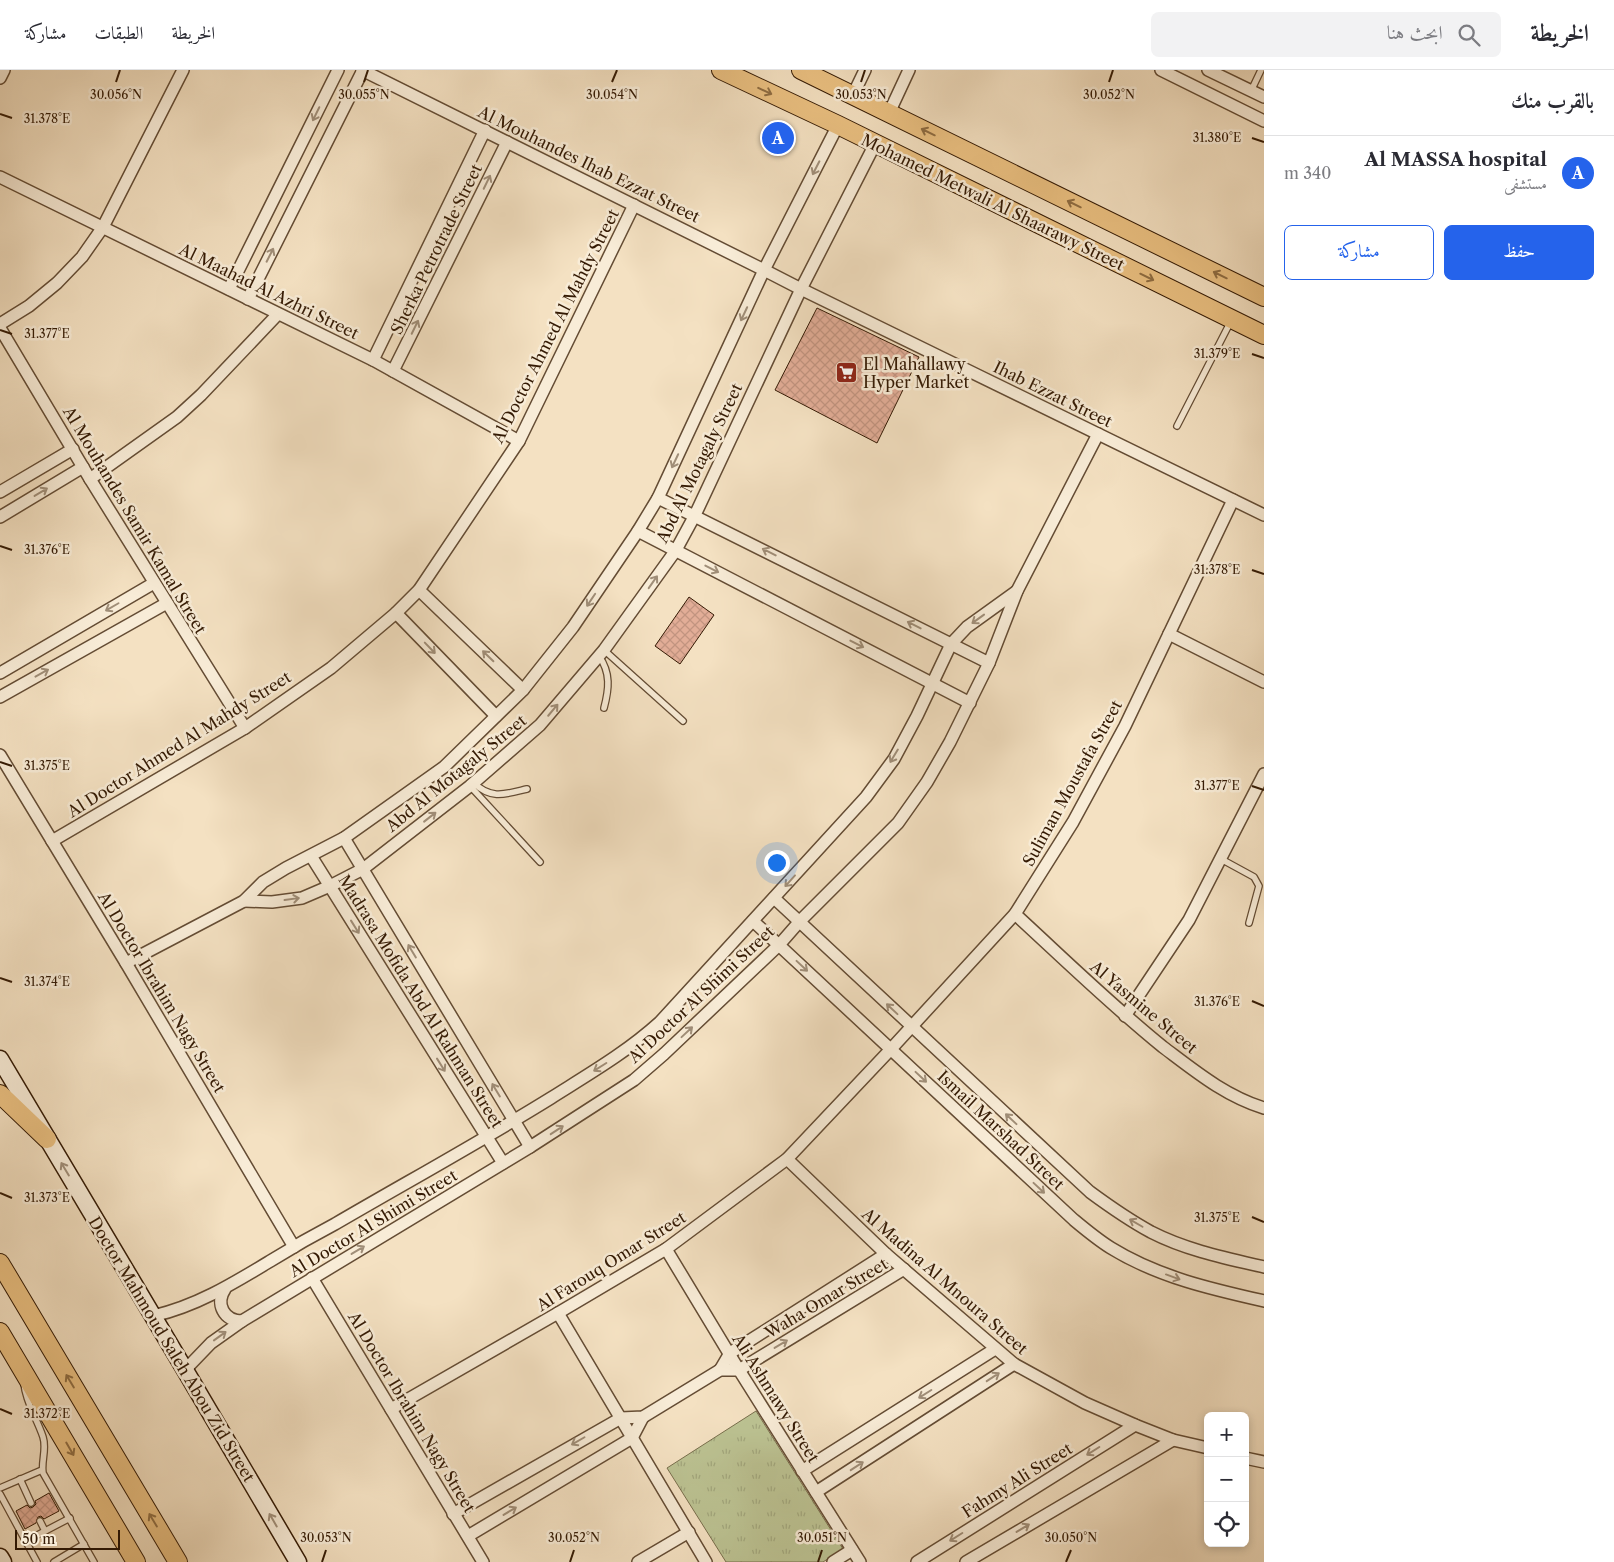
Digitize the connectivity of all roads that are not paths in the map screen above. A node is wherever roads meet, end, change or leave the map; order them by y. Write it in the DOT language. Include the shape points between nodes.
graph roads {
  1 [pos="4,70"];
  2 [pos="183,70"];
  3 [pos="338,70"];
  4 [pos="363,70"];
  5 [pos="721,70"];
  6 [pos="801,70"];
  7 [pos="865,70"];
  8 [pos="909,70"];
  9 [pos="1161,70"];
  10 [pos="1208,70"];
  11 [pos="1261,70"];
  12 [pos="0,78"];
  13 [pos="1251,91"];
  14 [pos="853,95"];
  15 [pos="1264,97"];
  16 [pos="889,113"];
  17 [pos="1264,122"];
  18 [pos="838,125"];
  19 [pos="485,130"];
  20 [pos="507,142"];
  21 [pos="875,144"];
  22 [pos="0,177"];
  23 [pos="634,205"];
  24 [pos="103,228"];
  25 [pos="764,270"];
  26 [pos="229,289"];
  27 [pos="801,289"];
  28 [pos="1264,297"];
  29 [pos="248,299"];
  30 [pos="278,314"];
  31 [pos="1232,319"];
  32 [pos="0,324"];
  33 [pos="0,328"];
  34 [pos="1264,334"];
  35 [pos="373,360"];
  36 [pos="393,371"];
  37 [pos="1177,426"];
  38 [pos="1098,434"];
  39 [pos="519,441"];
  40 [pos="73,449"];
  41 [pos="83,467"];
  42 [pos="90,479"];
  43 [pos="0,492"];
  44 [pos="658,498"];
  45 [pos="1233,500"];
  46 [pos="695,515"];
  47 [pos="1264,515"];
  48 [pos="0,517"];
  49 [pos="638,531"];
  50 [pos="676,550"];
  51 [pos="154,583"];
  52 [pos="418,590"];
  53 [pos="1018,591"];
  54 [pos="167,603"];
  55 [pos="396,613"];
  56 [pos="1169,634"];
  57 [pos="951,644"];
  58 [pos="601,653"];
  59 [pos="989,663"];
  60 [pos="0,673"];
  61 [pos="1264,682"];
  62 [pos="932,683"];
  63 [pos="523,690"];
  64 [pos="0,697"];
  65 [pos="970,703"];
  66 [pos="604,708"];
  67 [pos="496,716"];
  68 [pos="683,721"];
  69 [pos="244,728"];
  70 [pos="0,755"];
  71 [pos="1264,774"];
  72 [pos="472,784"];
  73 [pos="527,789"];
  74 [pos="344,838"];
  75 [pos="52,842"];
  76 [pos="311,856"];
  77 [pos="1220,859"];
  78 [pos="540,862"];
  79 [pos="363,868"];
  80 [pos="330,886"];
  81 [pos="774,898"];
  82 [pos="244,902"];
  83 [pos="1015,914"];
  84 [pos="753,921"];
  85 [pos="800,922"];
  86 [pos="1249,924"];
  87 [pos="779,944"];
  88 [pos="126,964"];
  89 [pos="1125,1016"];
  90 [pos="911,1027"];
  91 [pos="891,1049"];
  92 [pos="0,1059"];
  93 [pos="0,1094"];
  94 [pos="1264,1108"];
  95 [pos="514,1121"];
  96 [pos="486,1137"];
  97 [pos="47,1139"];
  98 [pos="530,1147"];
  99 [pos="787,1159"];
  100 [pos="502,1164"];
  101 [pos="294,1247"];
  102 [pos="666,1249"];
  103 [pos="886,1254"];
  104 [pos="0,1263"];
  105 [pos="1264,1266"];
  106 [pos="904,1269"];
  107 [pos="312,1278"];
  108 [pos="225,1289"];
  109 [pos="1264,1301"];
  110 [pos="558,1313"];
  111 [pos="153,1316"];
  112 [pos="242,1321"];
  113 [pos="0,1332"];
  114 [pos="995,1349"];
  115 [pos="730,1353"];
  116 [pos="1014,1364"];
  117 [pos="186,1370"];
  118 [pos="720,1370"];
  119 [pos="739,1370"];
  120 [pos="26,1375"];
  121 [pos="391,1409"];
  122 [pos="643,1417"];
  123 [pos="621,1418"];
  124 [pos="1134,1425"];
  125 [pos="632,1438"];
  126 [pos="1173,1440"];
  127 [pos="1204,1447"];
  128 [pos="1249,1459"];
  129 [pos="1264,1462"];
  130 [pos="42,1470"];
  131 [pos="802,1471"];
  132 [pos="20,1479"];
  133 [pos="0,1488"];
  134 [pos="816,1492"];
  135 [pos="0,1494"];
  136 [pos="31,1503"];
  137 [pos="454,1514"];
  138 [pos="70,1518"];
  139 [pos="40,1521"];
  140 [pos="45,1531"];
  141 [pos="689,1532"];
  142 [pos="468,1536"];
  143 [pos="26,1541"];
  144 [pos="84,1544"];
  145 [pos="852,1550"];
  146 [pos="0,1557"];
  147 [pos="65,1559"];
  148 [pos="704,1559"];
  149 [pos="3,1562"];
  150 [pos="36,1562"];
  151 [pos="54,1562"];
  152 [pos="94,1562"];
  153 [pos="136,1562"];
  154 [pos="178,1562"];
  155 [pos="298,1562"];
  156 [pos="483,1562"];
  157 [pos="638,1562"];
  158 [pos="692,1562"];
  159 [pos="833,1562"];
  160 [pos="860,1562"];
  161 [pos="916,1562"];
  162 [pos="966,1562"];
  1 -- 12 [label="street"];
  2 -- 24 [label="street"];
  3 -- 26 [label="street, one-way"];
  4 -- 19 [label="street, Al Mouhandes Ihab Ezzat Street"];
  29 -- 4 [label="street, one-way"];
  5 -- 18 [label="main road, Mohamed Metwali Al Shaarawy Street, one-way"];
  6 -- 14 [label="main road, Mohamed Metwali Al Shaarawy Street"];
  7 -- 14 [label="street"];
  8 -- 16 [label="street"];
  9 -- 17 [label="street"];
  10 -- 13 [label="street"];
  11 -- 13 [label="lane"];
  13 -- 15 [label="street"];
  14 -- 16 [label="main road, Mohamed Metwali Al Shaarawy Street"];
  28 -- 16 [label="main road, Mohamed Metwali Al Shaarawy Street, one-way"];
  18 -- 21 [label="main road, Mohamed Metwali Al Shaarawy Street"];
  18 -- 25 [label="street, Abd Al Motagaly Street, one-way"];
  19 -- 20 [label="street, Al Mouhandes Ihab Ezzat Street"];
  19 -- 35 [label="street, Sherka Petrotrade Street"];
  20 -- 23 [label="street, Al Mouhandes Ihab Ezzat Street"];
  36 -- 20 [label="street, Sherka Petrotrade Street, one-way"];
  21 -- 27 [label="street, Abd Al Motagaly Street"];
  21 -- 31 [label="main road, Mohamed Metwali Al Shaarawy Street, one-way"];
  22 -- 24 [label="street, Al Maahad Al Azhri Street"];
  23 -- 25 [label="street, Al Mouhandes Ihab Ezzat Street"];
  23 -- 39 [label="street, Al Doctor Ahmed Al Mahdy Street"];
  24 -- 26 [label="street, Al Maahad Al Azhri Street"];
  24 -- 32 [label="street" via="57,283"];
  25 -- 27 [label="street, Al Mouhandes Ihab Ezzat Street"];
  25 -- 44 [label="street, Abd Al Motagaly Street, one-way"];
  26 -- 29 [label="street, Al Maahad Al Azhri Street"];
  27 -- 38 [label="street, Ihab Ezzat Street"];
  27 -- 46 [label="street, Abd Al Motagaly Street"];
  29 -- 30 [label="street, Al Maahad Al Azhri Street"];
  30 -- 35 [label="street, Al Maahad Al Azhri Street"];
  30 -- 42 [label="street" via="201,396"];
  31 -- 34 [label="main road, Mohamed Metwali Al Shaarawy Street"];
  31 -- 37 [label="lane"];
  33 -- 40 [label="street, Al Mouhandes Samir Kamal Street"];
  35 -- 36 [label="street, Al Maahad Al Azhri Street"];
  36 -- 39 [label="street, Al Maahad Al Azhri Street"];
  38 -- 45 [label="street, Ihab Ezzat Street"];
  38 -- 53 [label="street, Al Doctor Al Shimi Street"];
  39 -- 52 [label="street, Al Doctor Ahmed Al Mahdy Street"];
  40 -- 41 [label="street, Al Mouhandes Samir Kamal Street"];
  40 -- 43 [label="street"];
  41 -- 42 [label="street, Al Mouhandes Samir Kamal Street"];
  48 -- 41 [label="street, one-way"];
  42 -- 51 [label="street, Al Mouhandes Samir Kamal Street"];
  44 -- 46 [label="street"];
  44 -- 49 [label="street, Abd Al Motagaly Street"];
  45 -- 47 [label="street, Ihab Ezzat Street"];
  45 -- 56 [label="street, Suliman Moustafa Street"];
  46 -- 50 [label="street, Abd Al Motagaly Street"];
  57 -- 46 [label="street, one-way"];
  49 -- 50 [label="street"];
  49 -- 63 [label="street, Abd Al Motagaly Street, one-way" via="573,627"];
  58 -- 50 [label="street, Abd Al Motagaly Street, one-way"];
  50 -- 62 [label="street, one-way"];
  51 -- 54 [label="street, Al Mouhandes Samir Kamal Street"];
  51 -- 60 [label="street, one-way"];
  52 -- 55 [label="street, Al Doctor Ahmed Al Mahdy Street"];
  63 -- 52 [label="street, one-way"];
  53 -- 57 [label="street, Al Doctor Al Shimi Street, one-way" via="967,627"];
  53 -- 59 [label="street, Al Doctor Al Shimi Street"];
  64 -- 54 [label="street, one-way"];
  54 -- 69 [label="street, Al Mouhandes Samir Kamal Street"];
  55 -- 67 [label="street, one-way"];
  55 -- 69 [label="street, Al Doctor Ahmed Al Mahdy Street" via="331,668"];
  56 -- 61 [label="street"];
  56 -- 83 [label="street, Suliman Moustafa Street" via="1078,813"];
  57 -- 59 [label="street"];
  57 -- 62 [label="street, Al Doctor Al Shimi Street"];
  58 -- 66 [label="lane" via="609,678"];
  58 -- 68 [label="lane"];
  72 -- 58 [label="street, Abd Al Motagaly Street, one-way" via="540,725"];
  59 -- 65 [label="street, Al Doctor Al Shimi Street"];
  62 -- 65 [label="street"];
  62 -- 81 [label="street, Al Doctor Al Shimi Street, one-way" via="894,759 866,797"];
  63 -- 67 [label="street, Abd Al Motagaly Street"];
  65 -- 85 [label="street, Al Doctor Al Shimi Street" via="927,782 898,823"];
  67 -- 74 [label="street, Abd Al Motagaly Street" via="444,767"];
  69 -- 75 [label="street, Al Doctor Ahmed Al Mahdy Street"];
  70 -- 75 [label="street, Al Doctor Ibrahim Nagy Street"];
  71 -- 77 [label="street"];
  72 -- 73 [label="lane" via="501,795"];
  72 -- 78 [label="lane"];
  79 -- 72 [label="street, Abd Al Motagaly Street, one-way"];
  74 -- 76 [label="street, Abd Al Motagaly Street"];
  74 -- 79 [label="street, Madrasa Mofida Abd Al Rahman Street"];
  75 -- 88 [label="street, Al Doctor Ibrahim Nagy Street"];
  76 -- 80 [label="street, Madrasa Mofida Abd Al Rahman Street"];
  76 -- 82 [label="street, Abd Al Motagaly Street" via="263,882"];
  77 -- 86 [label="lane" via="1257,881 1259,886"];
  77 -- 89 [label="street" via="1189,920"];
  79 -- 80 [label="street, Abd Al Motagaly Street"];
  95 -- 79 [label="street, Madrasa Mofida Abd Al Rahman Street, one-way"];
  82 -- 80 [label="street, Abd Al Motagaly Street, one-way" via="302,898"];
  80 -- 96 [label="street, Madrasa Mofida Abd Al Rahman Street, one-way"];
  81 -- 84 [label="street, Al Doctor Al Shimi Street"];
  81 -- 85 [label="street, Ismail Marshad Street"];
  82 -- 88 [label="street, Abd Al Motagaly Street"];
  83 -- 89 [label="street, Al Yasmine Street"];
  83 -- 90 [label="street, Suliman Moustafa Street"];
  84 -- 87 [label="street, Ismail Marshad Street"];
  84 -- 95 [label="street, Al Doctor Al Shimi Street, one-way" via="647,1034"];
  85 -- 87 [label="street, Al Doctor Al Shimi Street"];
  90 -- 85 [label="street, Ismail Marshad Street, one-way"];
  87 -- 91 [label="street, Ismail Marshad Street, one-way"];
  98 -- 87 [label="street, Al Doctor Al Shimi Street, one-way" via="649,1068"];
  88 -- 101 [label="street, Al Doctor Ibrahim Nagy Street"];
  89 -- 94 [label="street, Al Yasmine Street" via="1215,1086"];
  90 -- 91 [label="street, Suliman Moustafa Street"];
  105 -- 90 [label="street, Ismail Marshad Street, one-way" via="1184,1246 1119,1213 1090,1192"];
  91 -- 99 [label="street, Al Farouq Omar Street"];
  91 -- 109 [label="street, Ismail Marshad Street, one-way" via="1074,1220 1110,1248 1151,1269 1194,1285"];
  92 -- 97 [label="street, Doctor Mahmoud Saleh Abou Zid Street"];
  93 -- 97 [label="main road"];
  95 -- 96 [label="street, Al Doctor Al Shimi Street"];
  95 -- 98 [label="street, Madrasa Mofida Abd Al Rahman Street"];
  96 -- 100 [label="street, Madrasa Mofida Abd Al Rahman Street"];
  96 -- 101 [label="street, Al Doctor Al Shimi Street"];
  111 -- 97 [label="street, Doctor Mahmoud Saleh Abou Zid Street, one-way"];
  98 -- 100 [label="street, Al Doctor Al Shimi Street"];
  99 -- 102 [label="street, Al Farouq Omar Street"];
  99 -- 103 [label="street, Al Madina Al Mnoura Street"];
  107 -- 100 [label="street, Al Doctor Al Shimi Street, one-way"];
  101 -- 108 [label="street, Al Doctor Al Shimi Street"];
  102 -- 110 [label="street, Al Farouq Omar Street"];
  102 -- 115 [label="street, Ali Ashmawy Street"];
  103 -- 106 [label="street, Al Madina Al Mnoura Street"];
  103 -- 115 [label="street, Waha Omar Street"];
  154 -- 104 [label="main road, one-way"];
  106 -- 114 [label="street, Al Madina Al Mnoura Street"];
  119 -- 106 [label="street, Waha Omar Street, one-way"];
  107 -- 112 [label="street, Al Doctor Al Shimi Street"];
  107 -- 121 [label="street, Al Doctor Ibrahim Nagy Street"];
  108 -- 111 [label="street, Al Doctor Al Shimi Street" via="191,1305"];
  108 -- 112 [label="street" via="220,1298 221,1308 232,1320"];
  110 -- 121 [label="street, Al Farouq Omar Street"];
  110 -- 123 [label="street"];
  111 -- 117 [label="street, Doctor Mahmoud Saleh Abou Zid Street"];
  117 -- 112 [label="street, Al Doctor Al Shimi Street, one-way" via="211,1343"];
  113 -- 120 [label="main road"];
  114 -- 116 [label="street, Al Madina Al Mnoura Street"];
  114 -- 131 [label="street, one-way"];
  115 -- 118 [label="street"];
  115 -- 119 [label="street, Ali Ashmawy Street"];
  116 -- 124 [label="street, Al Madina Al Mnoura Street" via="1085,1403"];
  134 -- 116 [label="street, one-way"];
  155 -- 117 [label="street, Doctor Mahmoud Saleh Abou Zid Street, one-way"];
  118 -- 119 [label="street"];
  118 -- 122 [label="street"];
  119 -- 131 [label="street, Ali Ashmawy Street"];
  120 -- 130 [label="lane" via="26,1396 44,1444"];
  120 -- 153 [label="main road, one-way"];
  121 -- 137 [label="street, Al Doctor Ibrahim Nagy Street"];
  122 -- 123 [label="street"];
  122 -- 125 [label="street"];
  123 -- 125 [label="street"];
  123 -- 137 [label="street, one-way"];
  124 -- 126 [label="street, Al Madina Al Mnoura Street"];
  124 -- 161 [label="street, Fahmy Ali Street, one-way"];
  125 -- 141 [label="street"];
  142 -- 125 [label="street, one-way"];
  126 -- 127 [label="street, Al Madina Al Mnoura Street"];
  162 -- 126 [label="street, one-way"];
  128 -- 129 [label="street"];
  130 -- 132 [label="lane"];
  130 -- 138 [label="lane"];
  131 -- 134 [label="street, Ali Ashmawy Street"];
  132 -- 133 [label="lane"];
  132 -- 136 [label="lane"];
  134 -- 145 [label="street, Ali Ashmawy Street"];
  135 -- 143 [label="lane"];
  137 -- 142 [label="street, Al Doctor Ibrahim Nagy Street"];
  138 -- 140 [label="lane"];
  138 -- 144 [label="lane"];
  139 -- 140 [label="lane"];
  140 -- 143 [label="lane"];
  141 -- 148 [label="street"];
  141 -- 157 [label="street"];
  142 -- 156 [label="street, Al Doctor Ibrahim Nagy Street"];
  143 -- 150 [label="lane"];
  144 -- 147 [label="lane"];
  144 -- 152 [label="lane"];
  145 -- 159 [label="street"];
  145 -- 160 [label="street, Ali Ashmawy Street"];
  146 -- 149 [label="street"];
  147 -- 151 [label="lane"];
  148 -- 158 [label="street"];
}
